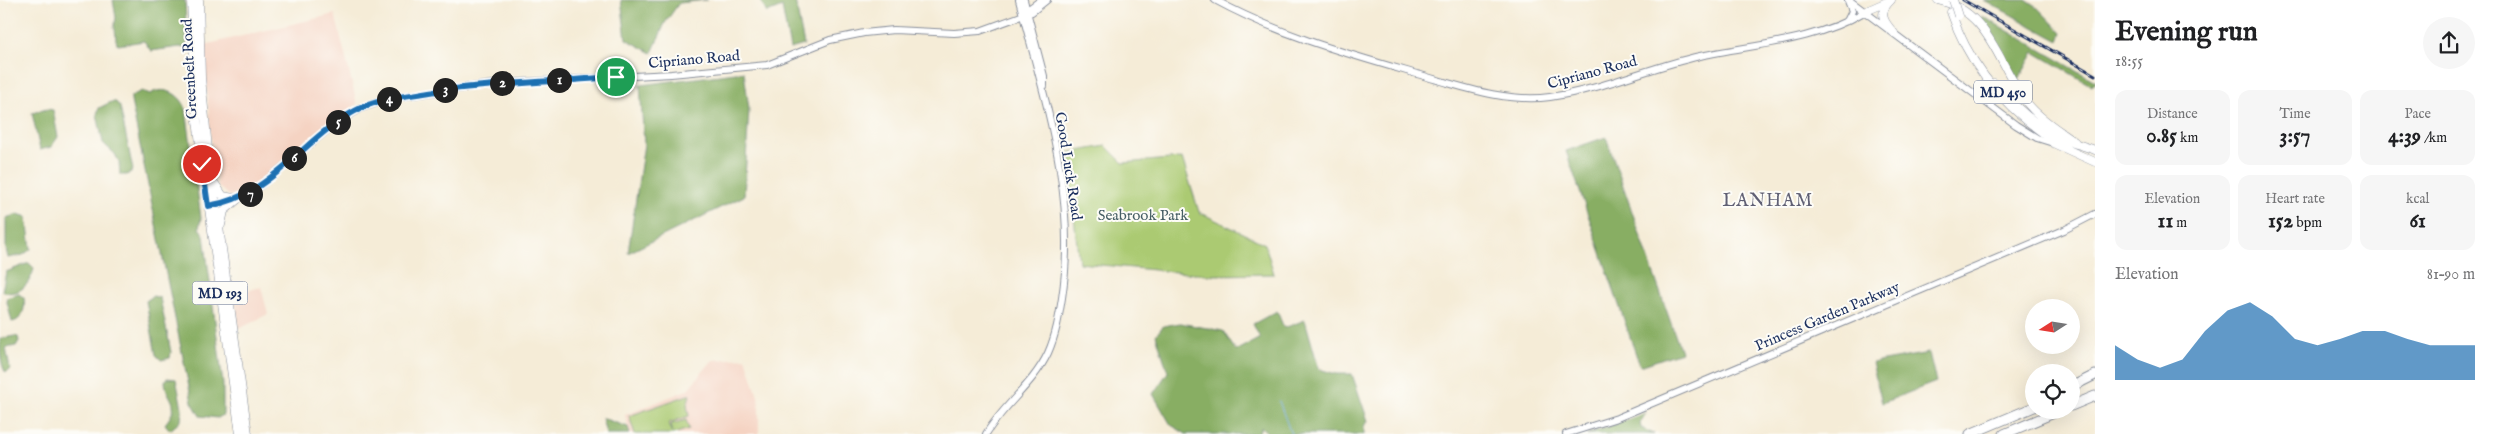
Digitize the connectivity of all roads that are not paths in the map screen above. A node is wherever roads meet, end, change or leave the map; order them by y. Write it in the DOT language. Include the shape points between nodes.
graph roads {
  1 [pos="191,0"];
  2 [pos="199,0"];
  3 [pos="1019,0"];
  4 [pos="1024,0"];
  5 [pos="1041,0"];
  6 [pos="1047,0"];
  7 [pos="1215,0"];
  8 [pos="1848,0"];
  9 [pos="1891,0"];
  10 [pos="1938,0"];
  11 [pos="1947,0"];
  12 [pos="1953,0"];
  13 [pos="1864,12"];
  14 [pos="1025,14"];
  15 [pos="1954,14"];
  16 [pos="1846,22"];
  17 [pos="1894,34"];
  18 [pos="2075,142"];
  19 [pos="2053,143"];
  20 [pos="2095,150"];
  21 [pos="2095,161"];
  22 [pos="212,180"];
  23 [pos="238,199"];
  24 [pos="212,205"];
  25 [pos="2095,214"];
  26 [pos="220,233"];
  27 [pos="2095,376"];
  28 [pos="2095,381"];
  29 [pos="2080,383"];
  30 [pos="2080,387"];
  31 [pos="2095,396"];
  32 [pos="2095,401"];
  33 [pos="2080,403"];
  34 [pos="2080,405"];
  35 [pos="2025,411"];
  36 [pos="2040,419"];
  37 [pos="240,434"];
  38 [pos="248,434"];
  39 [pos="986,434"];
  40 [pos="1566,434"];
  41 [pos="1970,434"];
  42 [pos="2004,434"];
  1 -- 24 [label="main road, Greenbelt Road / MD 193" via="196,110"];
  2 -- 22 [label="main road, Greenbelt Road / MD 193" via="201,78"];
  3 -- 14 [label="street, Good Luck Road"];
  4 -- 14 [label="street, Good Luck Road"];
  5 -- 14 [label="street, Cipriano Road"];
  6 -- 14 [label="street, Cipriano Road"];
  7 -- 16 [label="street, Cipriano Road" via="1290,36 1480,92 1516,98 1560,95 1694,58 1808,36"];
  8 -- 13 [label="street"];
  8 -- 16 [label="street" via="1852,11"];
  9 -- 13 [label="main road"];
  9 -- 17 [label="main road" via="1883,9 1882,16"];
  10 -- 18 [label="main road" via="1962,10 1977,21 1993,42 2028,104 2042,119"];
  11 -- 15 [label="main road, MD 450"];
  12 -- 15 [label="main road, MD 450, bridge"];
  13 -- 16 [label="street, Cipriano Road"];
  13 -- 17 [label="street"];
  14 -- 23 [label="street, Cipriano Road" via="974,32 889,30 848,36 767,64 671,74 500,84 391,98 362,108 337,122 263,184"];
  14 -- 39 [label="street, Good Luck Road" via="1058,156 1065,208 1066,268 1055,333 1045,360"];
  15 -- 18 [label="main road, MD 450" via="1976,57 2004,94 2050,131"];
  15 -- 19 [label="main road, MD 450" via="1962,42 1983,76 2010,108"];
  17 -- 19 [label="street" via="2016,125 2034,137"];
  18 -- 20 [label="main road, MD 450"];
  19 -- 21 [label="main road, MD 450"];
  22 -- 23 [label="main road" via="223,196"];
  22 -- 24 [label="main road, Greenbelt Road / MD 193"];
  23 -- 24 [label="street, Cipriano Road"];
  23 -- 26 [label="main road" via="224,211"];
  24 -- 26 [label="main road, Greenbelt Road / MD 193"];
  24 -- 37 [label="main road, Greenbelt Road / MD 193"];
  25 -- 40 [label="street, Princess Garden Parkway" via="2064,230 1641,408"];
  26 -- 38 [label="main road, Greenbelt Road / MD 193"];
  27 -- 29 [label="highway"];
  28 -- 30 [label="highway"];
  31 -- 33 [label="highway"];
  32 -- 34 [label="highway"];
  35 -- 41 [label="highway"];
  36 -- 42 [label="highway"];
}
